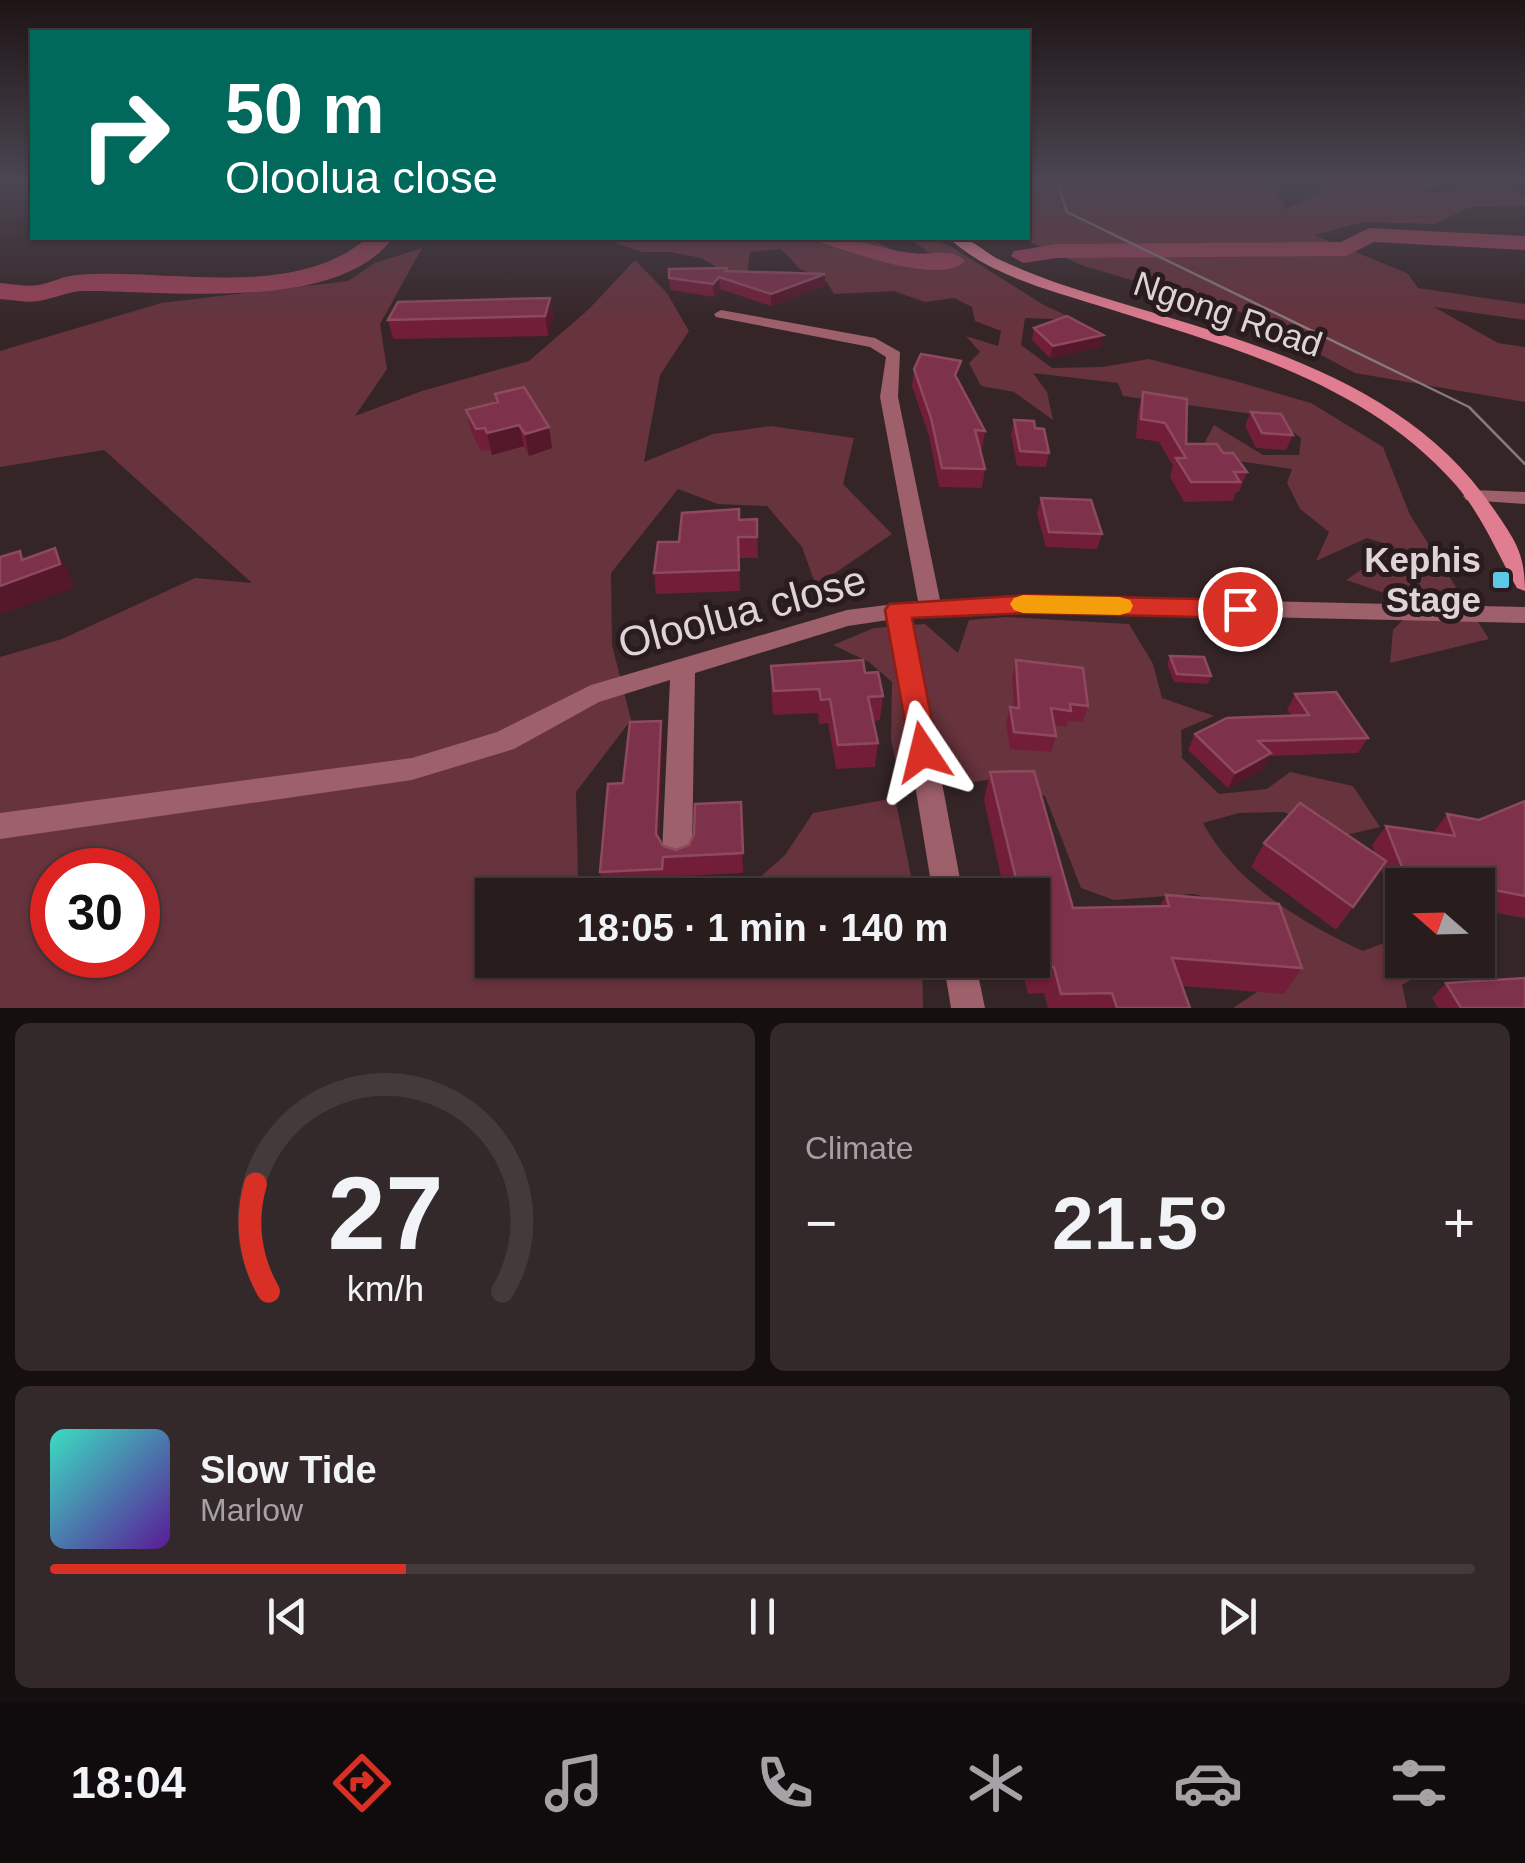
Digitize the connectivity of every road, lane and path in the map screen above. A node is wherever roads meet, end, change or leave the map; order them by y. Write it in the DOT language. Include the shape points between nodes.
graph roads {
  1 [pos="958,240"];
  2 [pos="721,314"];
  3 [pos="1473,496"];
  4 [pos="1525,498"];
  5 [pos="1525,583"];
  6 [pos="930,606"];
  7 [pos="898,610"];
  8 [pos="1525,615"];
  9 [pos="683,668"];
  10 [pos="0,826"];
  11 [pos="677,854"];
  12 [pos="945,878"];
  13 [pos="962,978"];
  14 [pos="968,1008"];
  1 -- 3 [label="main road, Ngong Road" via="1014,272 1299,366 1374,406"];
  2 -- 6 [label="street" via="875,343 894,354 889,397"];
  3 -- 4 [label="street"];
  3 -- 5 [label="main road, Ngong Road"];
  6 -- 7 [label="street, Oloolua close"];
  6 -- 8 [label="street, Oloolua close"];
  7 -- 9 [label="street, Oloolua close" via="848,618"];
  7 -- 12 [label="street"];
  9 -- 10 [label="street, Oloolua close" via="591,694 505,741 412,768"];
  9 -- 11 [label="street"];
  13 -- 14 [label="street"];
}
